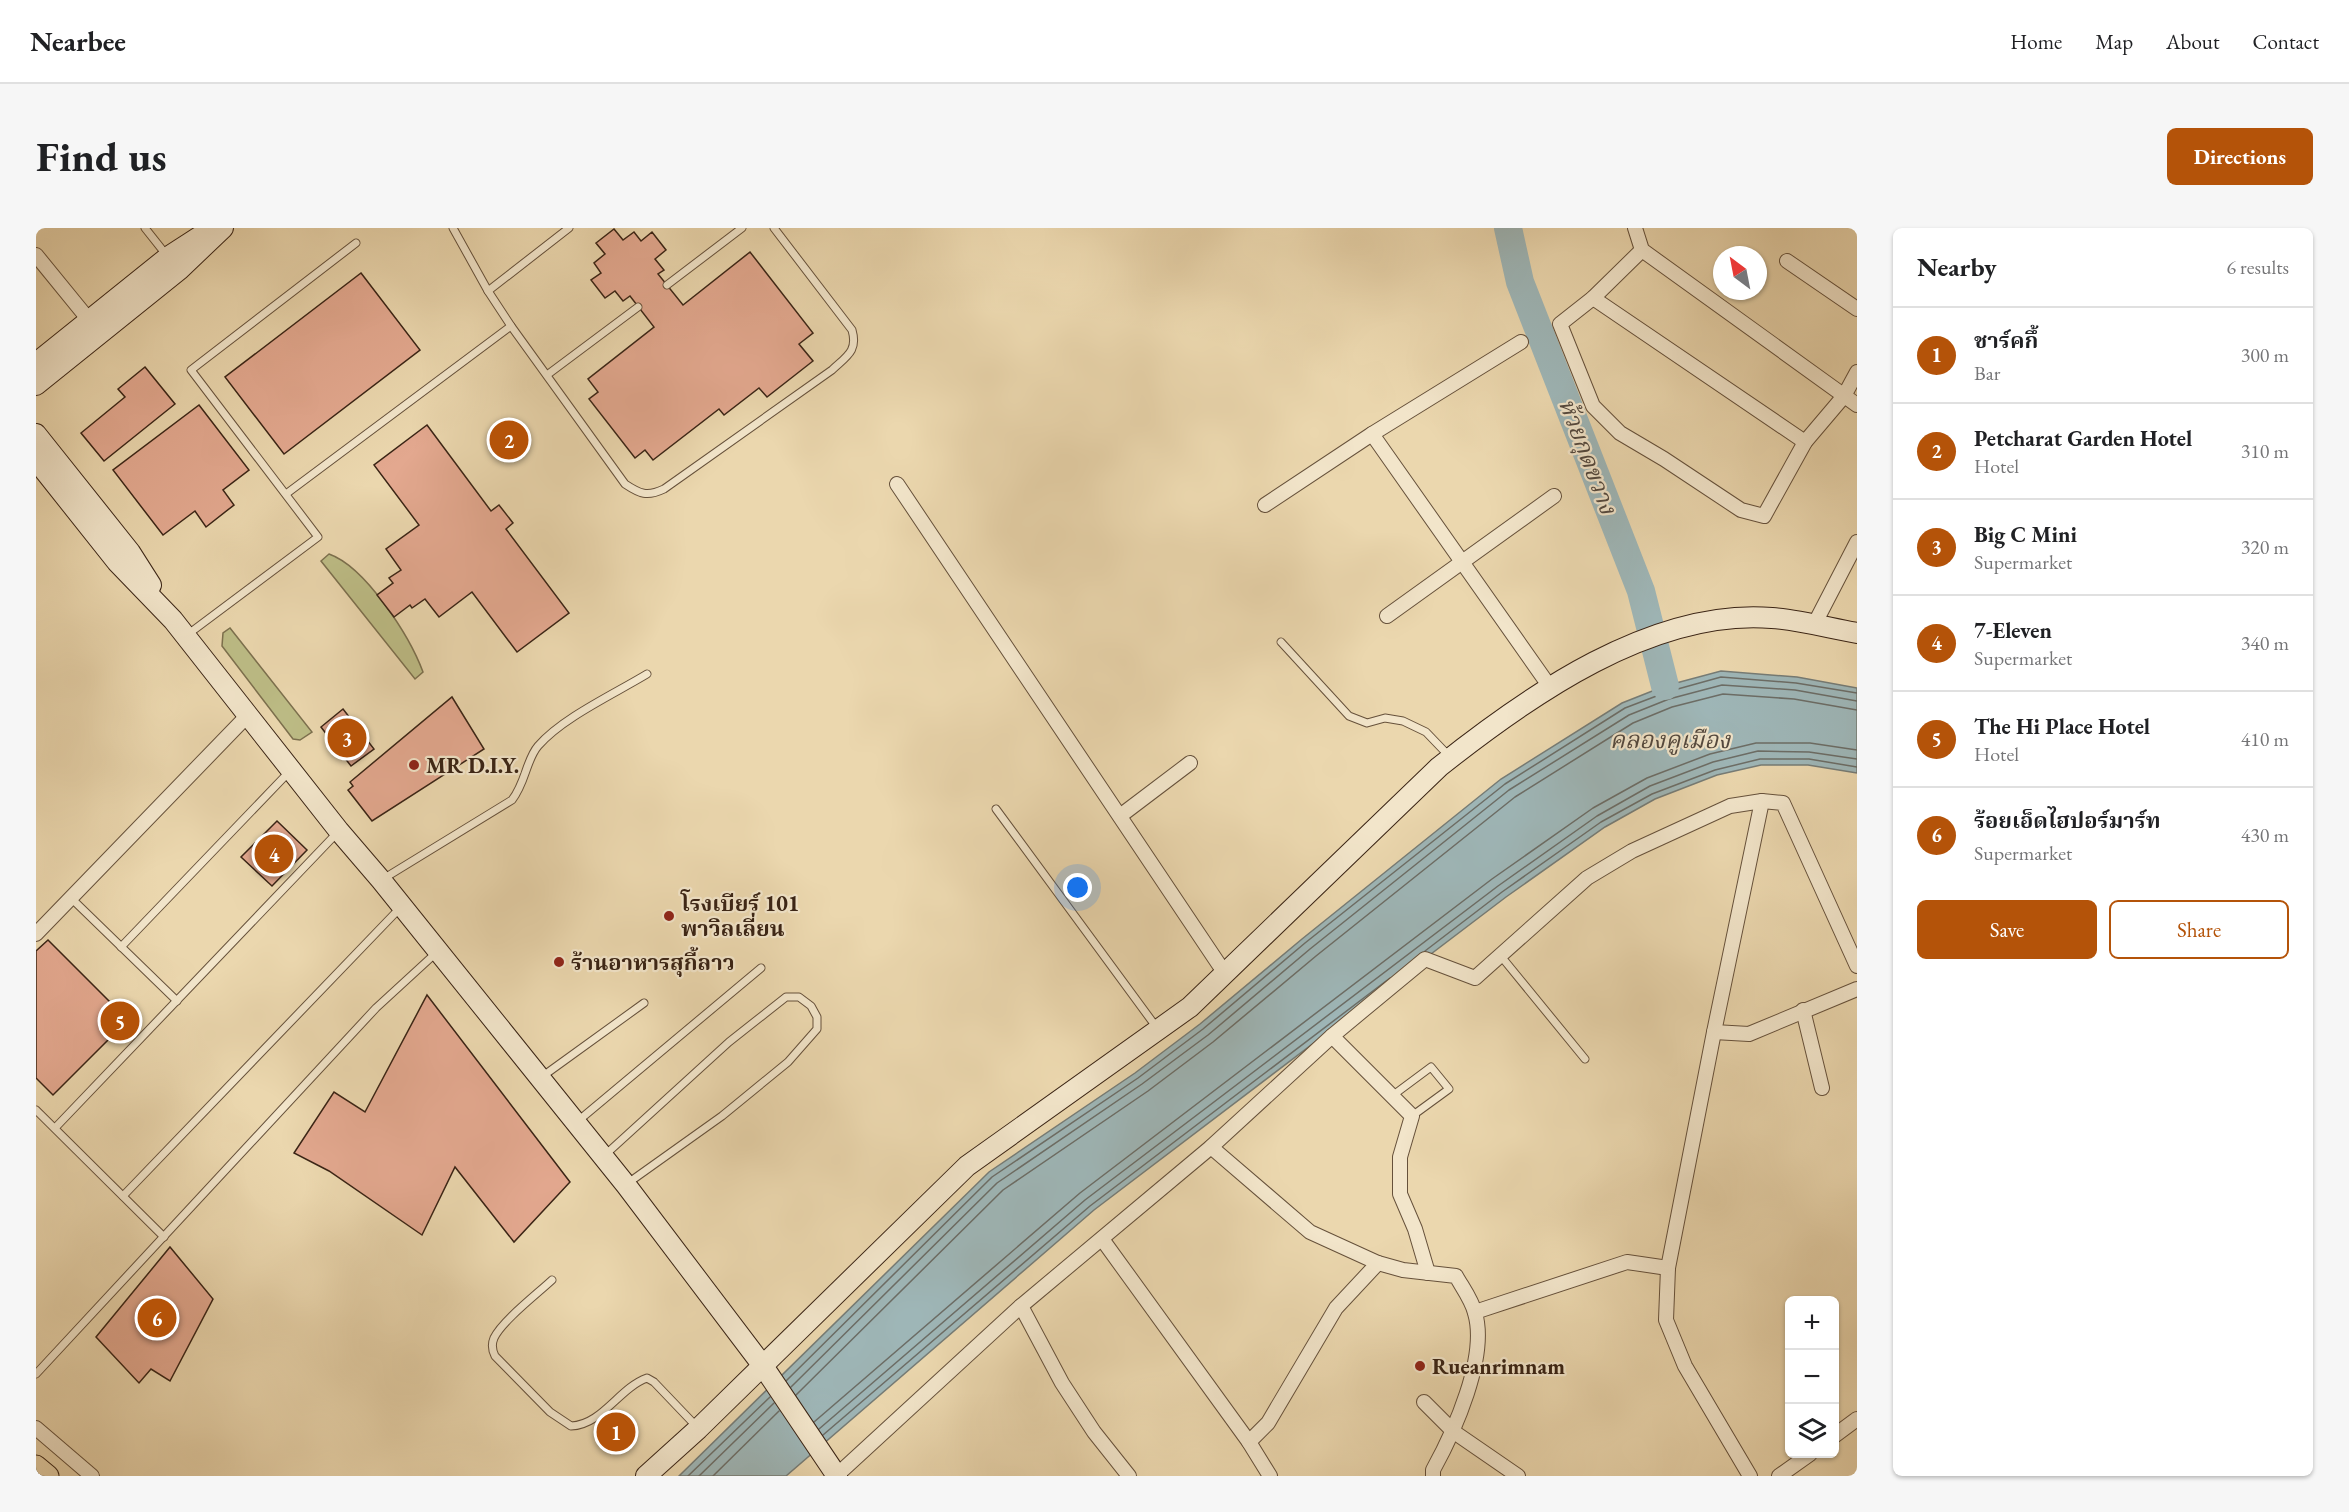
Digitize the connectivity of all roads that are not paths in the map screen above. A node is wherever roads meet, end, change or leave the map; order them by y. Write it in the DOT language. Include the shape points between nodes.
graph roads {
  1 [pos="212,228"];
  2 [pos="223,228"];
  3 [pos="453,228"];
  4 [pos="569,228"];
  5 [pos="742,228"];
  6 [pos="774,228"];
  7 [pos="1635,228"];
  8 [pos="148,229"];
  9 [pos="356,243"];
  10 [pos="1642,250"];
  11 [pos="36,255"];
  12 [pos="1786,261"];
  13 [pos="173,263"];
  14 [pos="667,285"];
  15 [pos="488,291"];
  16 [pos="1593,298"];
  17 [pos="639,307"];
  18 [pos="1857,309"];
  19 [pos="89,320"];
  20 [pos="511,326"];
  21 [pos="1521,342"];
  22 [pos="36,363"];
  23 [pos="1857,372"];
  24 [pos="547,375"];
  25 [pos="36,385"];
  26 [pos="1844,396"];
  27 [pos="1857,405"];
  28 [pos="36,434"];
  29 [pos="1372,434"];
  30 [pos="1805,442"];
  31 [pos="36,460"];
  32 [pos="897,484"];
  33 [pos="285,494"];
  34 [pos="1554,496"];
  35 [pos="1264,505"];
  36 [pos="1857,542"];
  37 [pos="1462,560"];
  38 [pos="1387,616"];
  39 [pos="173,620"];
  40 [pos="1814,625"];
  41 [pos="1857,633"];
  42 [pos="186,636"];
  43 [pos="1281,642"];
  44 [pos="647,674"];
  45 [pos="1550,687"];
  46 [pos="248,716"];
  47 [pos="1451,758"];
  48 [pos="1190,763"];
  49 [pos="290,770"];
  50 [pos="1762,801"];
  51 [pos="996,809"];
  52 [pos="1120,816"];
  53 [pos="339,831"];
  54 [pos="381,880"];
  55 [pos="71,898"];
  56 [pos="402,907"];
  57 [pos="36,934"];
  58 [pos="121,948"];
  59 [pos="437,952"];
  60 [pos="1500,955"];
  61 [pos="1857,966"];
  62 [pos="761,968"];
  63 [pos="1226,975"];
  64 [pos="1857,989"];
  65 [pos="177,1001"];
  66 [pos="644,1003"];
  67 [pos="1803,1010"];
  68 [pos="1158,1030"];
  69 [pos="1714,1032"];
  70 [pos="1332,1036"];
  71 [pos="1585,1059"];
  72 [pos="540,1078"];
  73 [pos="1822,1088"];
  74 [pos="1392,1096"];
  75 [pos="36,1110"];
  76 [pos="1412,1116"];
  77 [pos="576,1123"];
  78 [pos="55,1128"];
  79 [pos="1211,1147"];
  80 [pos="603,1156"];
  81 [pos="626,1185"];
  82 [pos="123,1196"];
  83 [pos="164,1237"];
  84 [pos="1102,1239"];
  85 [pos="1378,1263"];
  86 [pos="1668,1268"];
  87 [pos="1428,1273"];
  88 [pos="552,1280"];
  89 [pos="1021,1306"];
  90 [pos="1475,1312"];
  91 [pos="767,1371"];
  92 [pos="36,1374"];
  93 [pos="1424,1402"];
  94 [pos="1857,1419"];
  95 [pos="36,1428"];
  96 [pos="698,1429"];
  97 [pos="1454,1432"];
  98 [pos="1839,1432"];
  99 [pos="1249,1442"];
  100 [pos="1804,1458"];
  101 [pos="36,1466"];
  102 [pos="48,1476"];
  103 [pos="92,1476"];
  104 [pos="646,1476"];
  105 [pos="837,1476"];
  106 [pos="1129,1476"];
  107 [pos="1270,1476"];
  108 [pos="1432,1476"];
  109 [pos="1518,1476"];
  110 [pos="1750,1476"];
  111 [pos="1779,1476"];
  1 -- 13 [label="street"];
  2 -- 13 [label="street"];
  3 -- 15 [label="lane"];
  4 -- 15 [label="lane"];
  5 -- 14 [label="lane"];
  6 -- 24 [label="lane" via="852,330 853,348 832,370 664,489 651,495 639,494 625,484"];
  7 -- 10 [label="street"];
  8 -- 13 [label="lane"];
  9 -- 33 [label="lane" via="191,370"];
  10 -- 16 [label="street"];
  10 -- 26 [label="street"];
  11 -- 19 [label="street"];
  12 -- 18 [label="street"];
  13 -- 19 [label="street"];
  13 -- 25 [label="street"];
  15 -- 20 [label="lane"];
  16 -- 30 [label="street"];
  16 -- 30 [label="street" via="1560,324 1593,406 1620,433 1741,510 1764,516"];
  17 -- 24 [label="lane"];
  19 -- 22 [label="street"];
  20 -- 24 [label="lane"];
  20 -- 33 [label="lane"];
  21 -- 29 [label="street"];
  23 -- 26 [label="street"];
  26 -- 27 [label="street"];
  26 -- 30 [label="street"];
  28 -- 39 [label="street" via="130,552"];
  29 -- 35 [label="street"];
  29 -- 37 [label="street"];
  31 -- 39 [label="street" via="117,562"];
  32 -- 52 [label="street"];
  33 -- 42 [label="lane" via="318,537"];
  34 -- 37 [label="street"];
  36 -- 40 [label="street"];
  37 -- 38 [label="street"];
  37 -- 45 [label="street"];
  39 -- 42 [label="street"];
  40 -- 41 [label="street"];
  40 -- 45 [label="street" via="1771,618 1694,623 1627,646"];
  42 -- 46 [label="street"];
  43 -- 47 [label="lane" via="1349,716 1367,723 1385,718 1403,721 1426,732"];
  44 -- 54 [label="lane" via="557,727 537,748 512,800"];
  45 -- 47 [label="street"];
  46 -- 49 [label="street"];
  46 -- 55 [label="street"];
  47 -- 63 [label="street"];
  48 -- 52 [label="street"];
  49 -- 53 [label="street"];
  49 -- 58 [label="lane"];
  50 -- 60 [label="street" via="1730,806 1632,851 1587,878"];
  50 -- 61 [label="street" via="1783,803"];
  50 -- 69 [label="street"];
  51 -- 68 [label="lane"];
  52 -- 63 [label="street"];
  53 -- 54 [label="street"];
  53 -- 65 [label="lane"];
  54 -- 56 [label="street"];
  55 -- 57 [label="street"];
  55 -- 58 [label="lane"];
  56 -- 59 [label="street"];
  56 -- 82 [label="lane"];
  58 -- 65 [label="lane"];
  59 -- 72 [label="street"];
  59 -- 83 [label="lane" via="376,1008"];
  60 -- 70 [label="street" via="1475,978 1425,959"];
  60 -- 71 [label="lane"];
  62 -- 77 [label="lane"];
  63 -- 68 [label="street"];
  64 -- 67 [label="street"];
  65 -- 78 [label="lane"];
  66 -- 72 [label="lane"];
  67 -- 69 [label="street" via="1749,1034"];
  67 -- 73 [label="street"];
  68 -- 91 [label="street" via="968,1166"];
  69 -- 86 [label="street"];
  70 -- 74 [label="street"];
  70 -- 79 [label="street"];
  72 -- 77 [label="street"];
  74 -- 76 [label="street"];
  74 -- 76 [label="lane" via="1431,1067 1449,1089"];
  75 -- 78 [label="lane"];
  76 -- 87 [label="street" via="1400,1157 1400,1194"];
  77 -- 80 [label="street"];
  78 -- 82 [label="lane"];
  79 -- 84 [label="street"];
  79 -- 85 [label="street" via="1310,1232"];
  80 -- 81 [label="street"];
  80 -- 81 [label="lane" via="729,1042 786,997 799,997 811,1006 818,1017 817,1029 788,1062 722,1116"];
  81 -- 91 [label="street"];
  82 -- 83 [label="lane"];
  83 -- 92 [label="lane"];
  84 -- 89 [label="street"];
  84 -- 99 [label="street"];
  85 -- 87 [label="street"];
  85 -- 99 [label="street" via="1336,1308 1268,1423"];
  86 -- 90 [label="street" via="1627,1262"];
  86 -- 110 [label="street" via="1666,1320 1685,1366"];
  87 -- 90 [label="street" via="1456,1276"];
  88 -- 96 [label="lane" via="500,1329 493,1339 495,1356 550,1412 571,1426 587,1423 647,1378"];
  89 -- 105 [label="street"];
  89 -- 106 [label="street" via="1062,1383"];
  90 -- 97 [label="street" via="1475,1363"];
  91 -- 96 [label="street"];
  91 -- 105 [label="street"];
  93 -- 97 [label="street"];
  94 -- 98 [label="street"];
  95 -- 103 [label="street"];
  96 -- 104 [label="street"];
  97 -- 108 [label="street"];
  97 -- 109 [label="street"];
  99 -- 107 [label="street"];
  100 -- 111 [label="street"];
  101 -- 102 [label="main road"];
}
